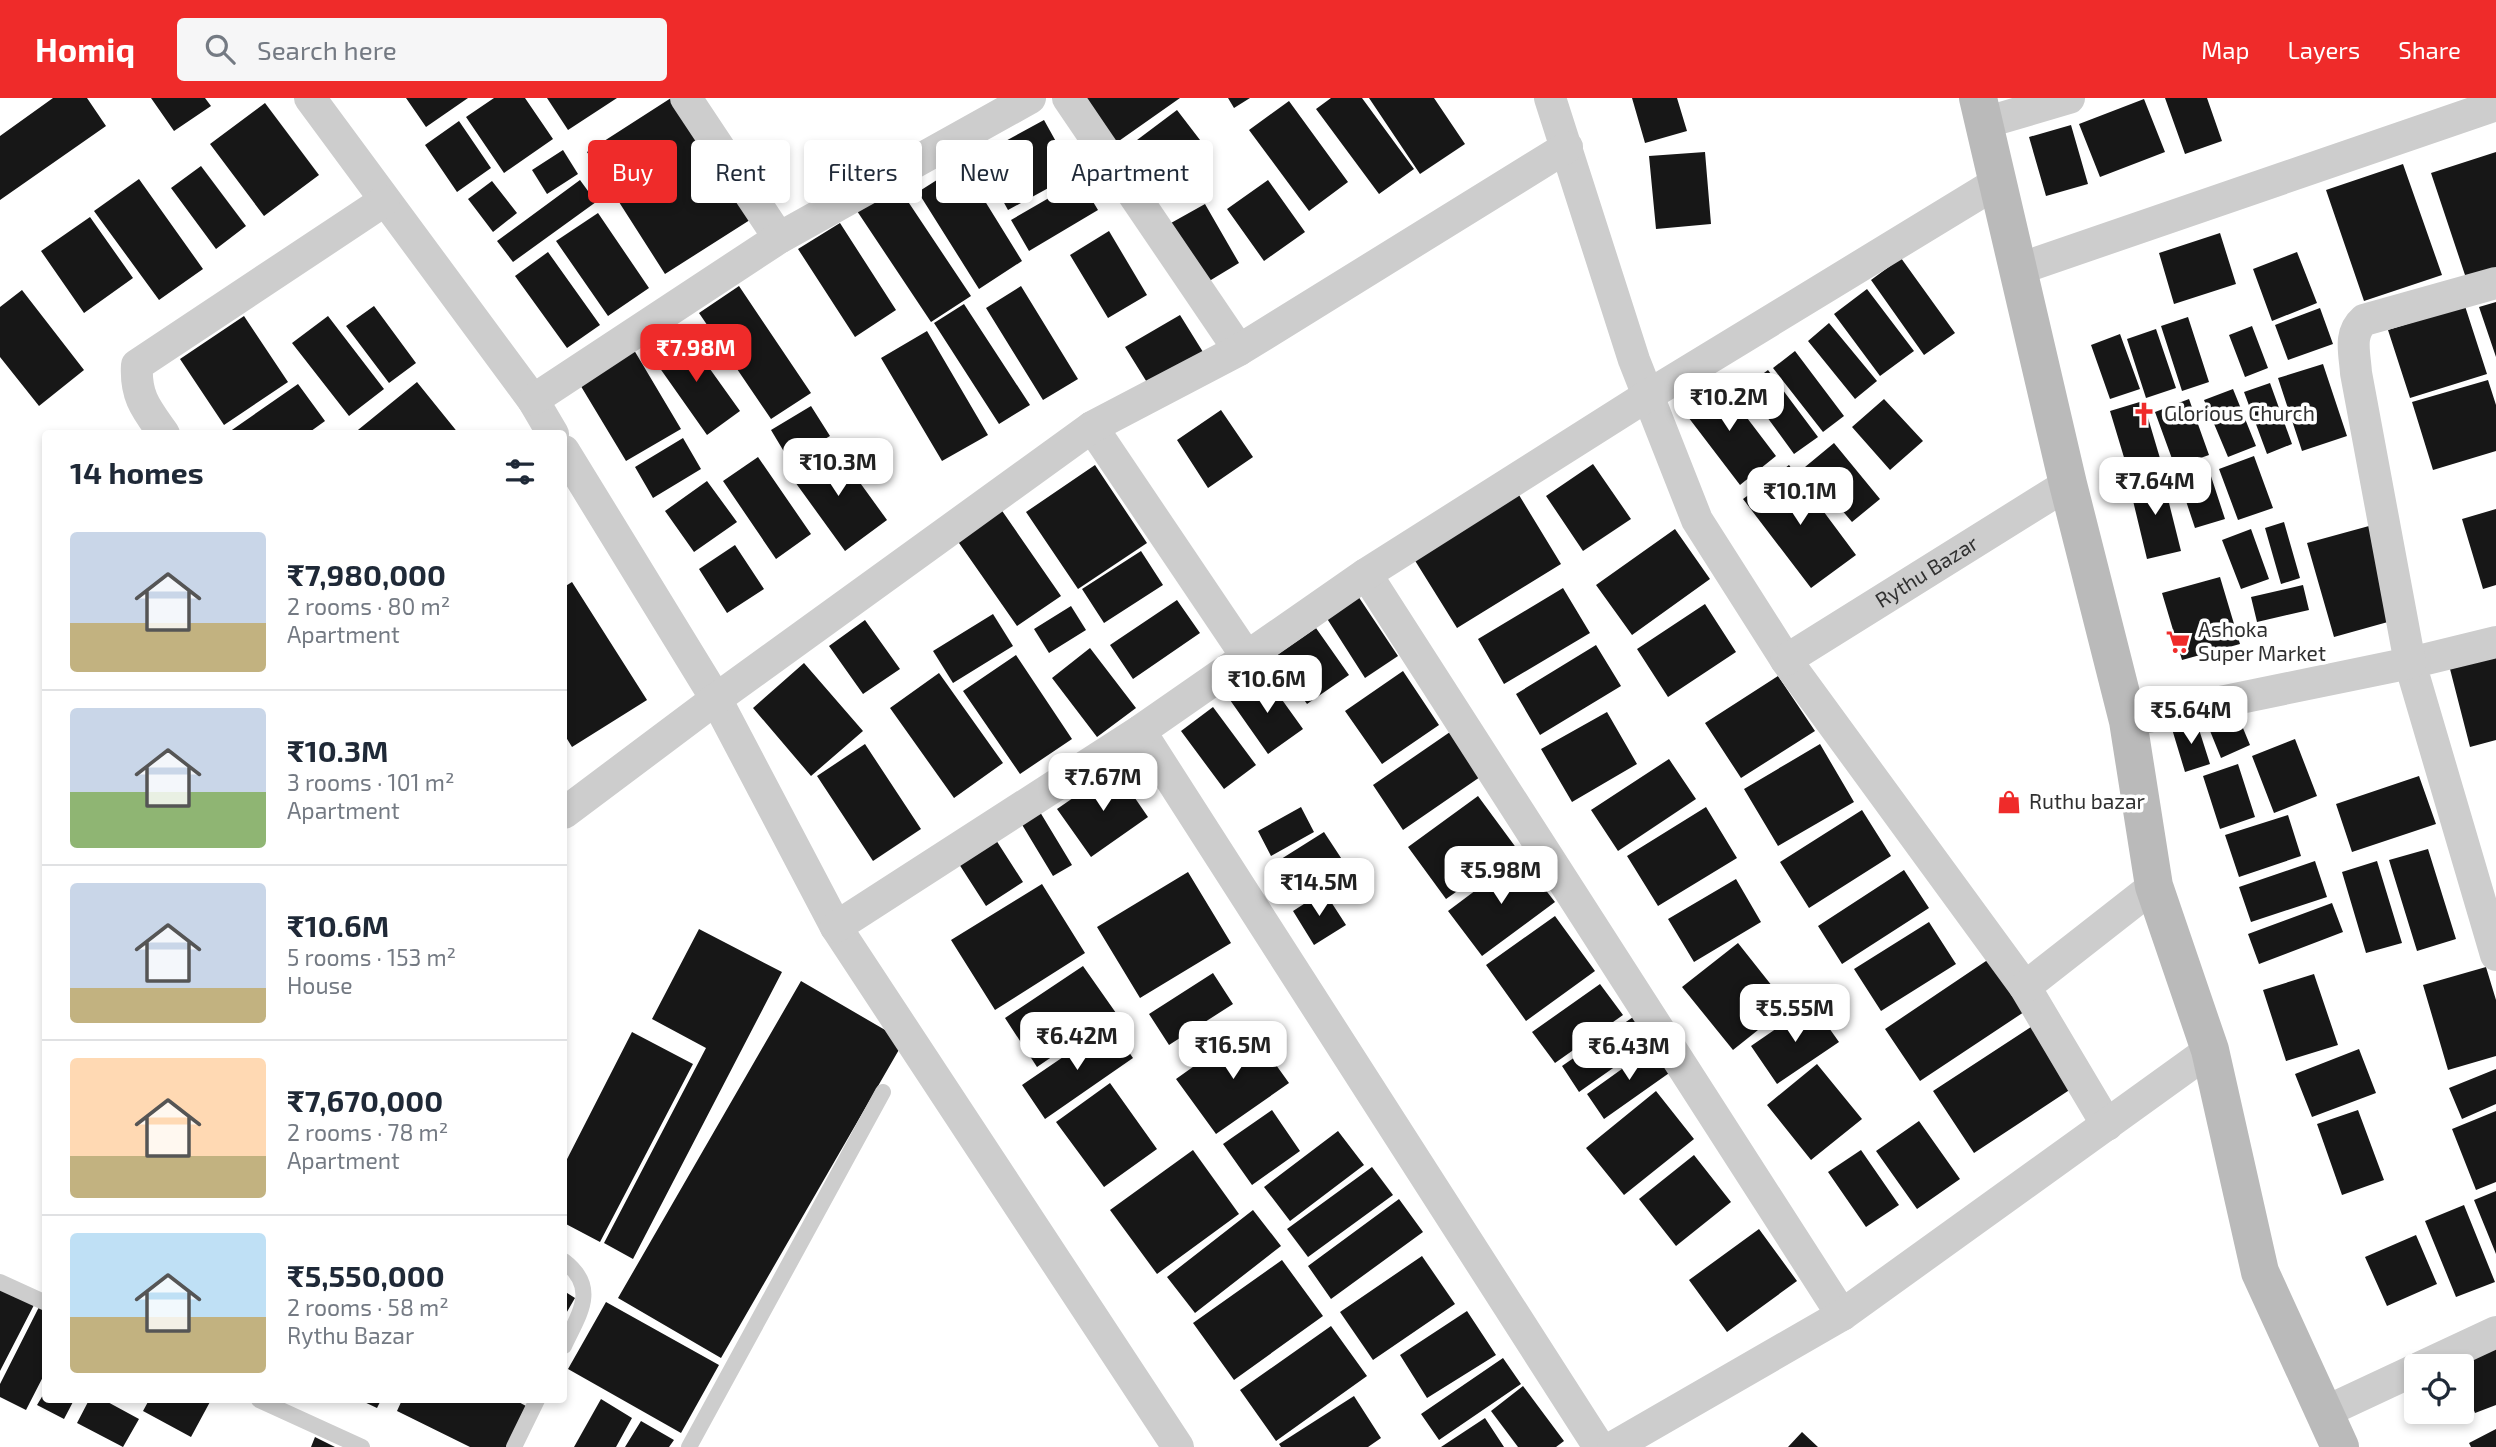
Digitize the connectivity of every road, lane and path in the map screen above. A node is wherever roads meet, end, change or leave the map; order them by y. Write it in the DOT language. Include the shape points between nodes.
graph roads {
  1 [pos="310,98"];
  2 [pos="686,98"];
  3 [pos="1030,98"];
  4 [pos="1068,98"];
  5 [pos="1550,98"];
  6 [pos="2068,98"];
  7 [pos="2496,105"];
  8 [pos="1981,110"];
  9 [pos="1567,147"];
  10 [pos="1998,181"];
  11 [pos="384,201"];
  12 [pos="779,238"];
  13 [pos="2020,269"];
  14 [pos="2496,283"];
  15 [pos="1239,350"];
  16 [pos="1647,396"];
  17 [pos="533,400"];
  18 [pos="1092,427"];
  19 [pos="161,430"];
  20 [pos="551,430"];
  21 [pos="567,456"];
  22 [pos="2068,484"];
  23 [pos="1366,574"];
  24 [pos="2496,642"];
  25 [pos="1247,657"];
  26 [pos="1786,660"];
  27 [pos="2410,663"];
  28 [pos="716,699"];
  29 [pos="2128,721"];
  30 [pos="1140,731"];
  31 [pos="567,811"];
  32 [pos="2154,886"];
  33 [pos="836,927"];
  34 [pos="2496,955"];
  35 [pos="2025,987"];
  36 [pos="2210,1050"];
  37 [pos="883,1092"];
  38 [pos="2107,1125"];
  39 [pos="567,1264"];
  40 [pos="0,1282"];
  41 [pos="42,1301"];
  42 [pos="1842,1315"];
  43 [pos="2496,1332"];
  44 [pos="567,1340"];
  45 [pos="2449,1354"];
  46 [pos="2404,1375"];
  47 [pos="266,1403"];
  48 [pos="536,1403"];
  49 [pos="2325,1412"];
  50 [pos="362,1447"];
  51 [pos="514,1447"];
  52 [pos="689,1447"];
  53 [pos="1178,1447"];
  54 [pos="1599,1447"];
  55 [pos="1612,1447"];
  56 [pos="2340,1447"];
  1 -- 11 [label="street"];
  2 -- 12 [label="street"];
  3 -- 12 [label="street"];
  4 -- 15 [label="street"];
  5 -- 9 [label="street"];
  6 -- 8 [label="street"];
  7 -- 13 [label="street"];
  8 -- 10 [label="main road"];
  9 -- 15 [label="street"];
  9 -- 16 [label="street"];
  10 -- 13 [label="main road"];
  10 -- 16 [label="street"];
  11 -- 17 [label="street"];
  11 -- 19 [label="street" via="137,365 142,404"];
  12 -- 17 [label="street"];
  13 -- 22 [label="main road"];
  14 -- 27 [label="street" via="2364,320 2354,334 2356,373"];
  15 -- 18 [label="street"];
  16 -- 23 [label="street"];
  16 -- 26 [label="street" via="1697,520"];
  17 -- 20 [label="street"];
  18 -- 25 [label="street"];
  18 -- 28 [label="street"];
  21 -- 28 [label="street"];
  22 -- 26 [label="street, Rythu Bazar"];
  22 -- 29 [label="main road"];
  23 -- 25 [label="street"];
  23 -- 42 [label="street"];
  24 -- 27 [label="street"];
  25 -- 30 [label="street"];
  26 -- 35 [label="street"];
  27 -- 29 [label="street"];
  27 -- 34 [label="street"];
  28 -- 31 [label="street"];
  28 -- 33 [label="street"];
  29 -- 32 [label="main road"];
  30 -- 33 [label="street"];
  30 -- 54 [label="street"];
  32 -- 35 [label="street"];
  32 -- 36 [label="main road"];
  33 -- 53 [label="street"];
  35 -- 38 [label="street"];
  36 -- 38 [label="street"];
  36 -- 49 [label="main road" via="2260,1272"];
  37 -- 52 [label="lane"];
  38 -- 42 [label="street"];
  39 -- 44 [label="lane" via="582,1283 585,1303"];
  40 -- 41 [label="lane"];
  42 -- 55 [label="street"];
  43 -- 45 [label="street"];
  46 -- 49 [label="street"];
  47 -- 50 [label="lane"];
  48 -- 51 [label="lane"];
  49 -- 56 [label="main road"];
}
